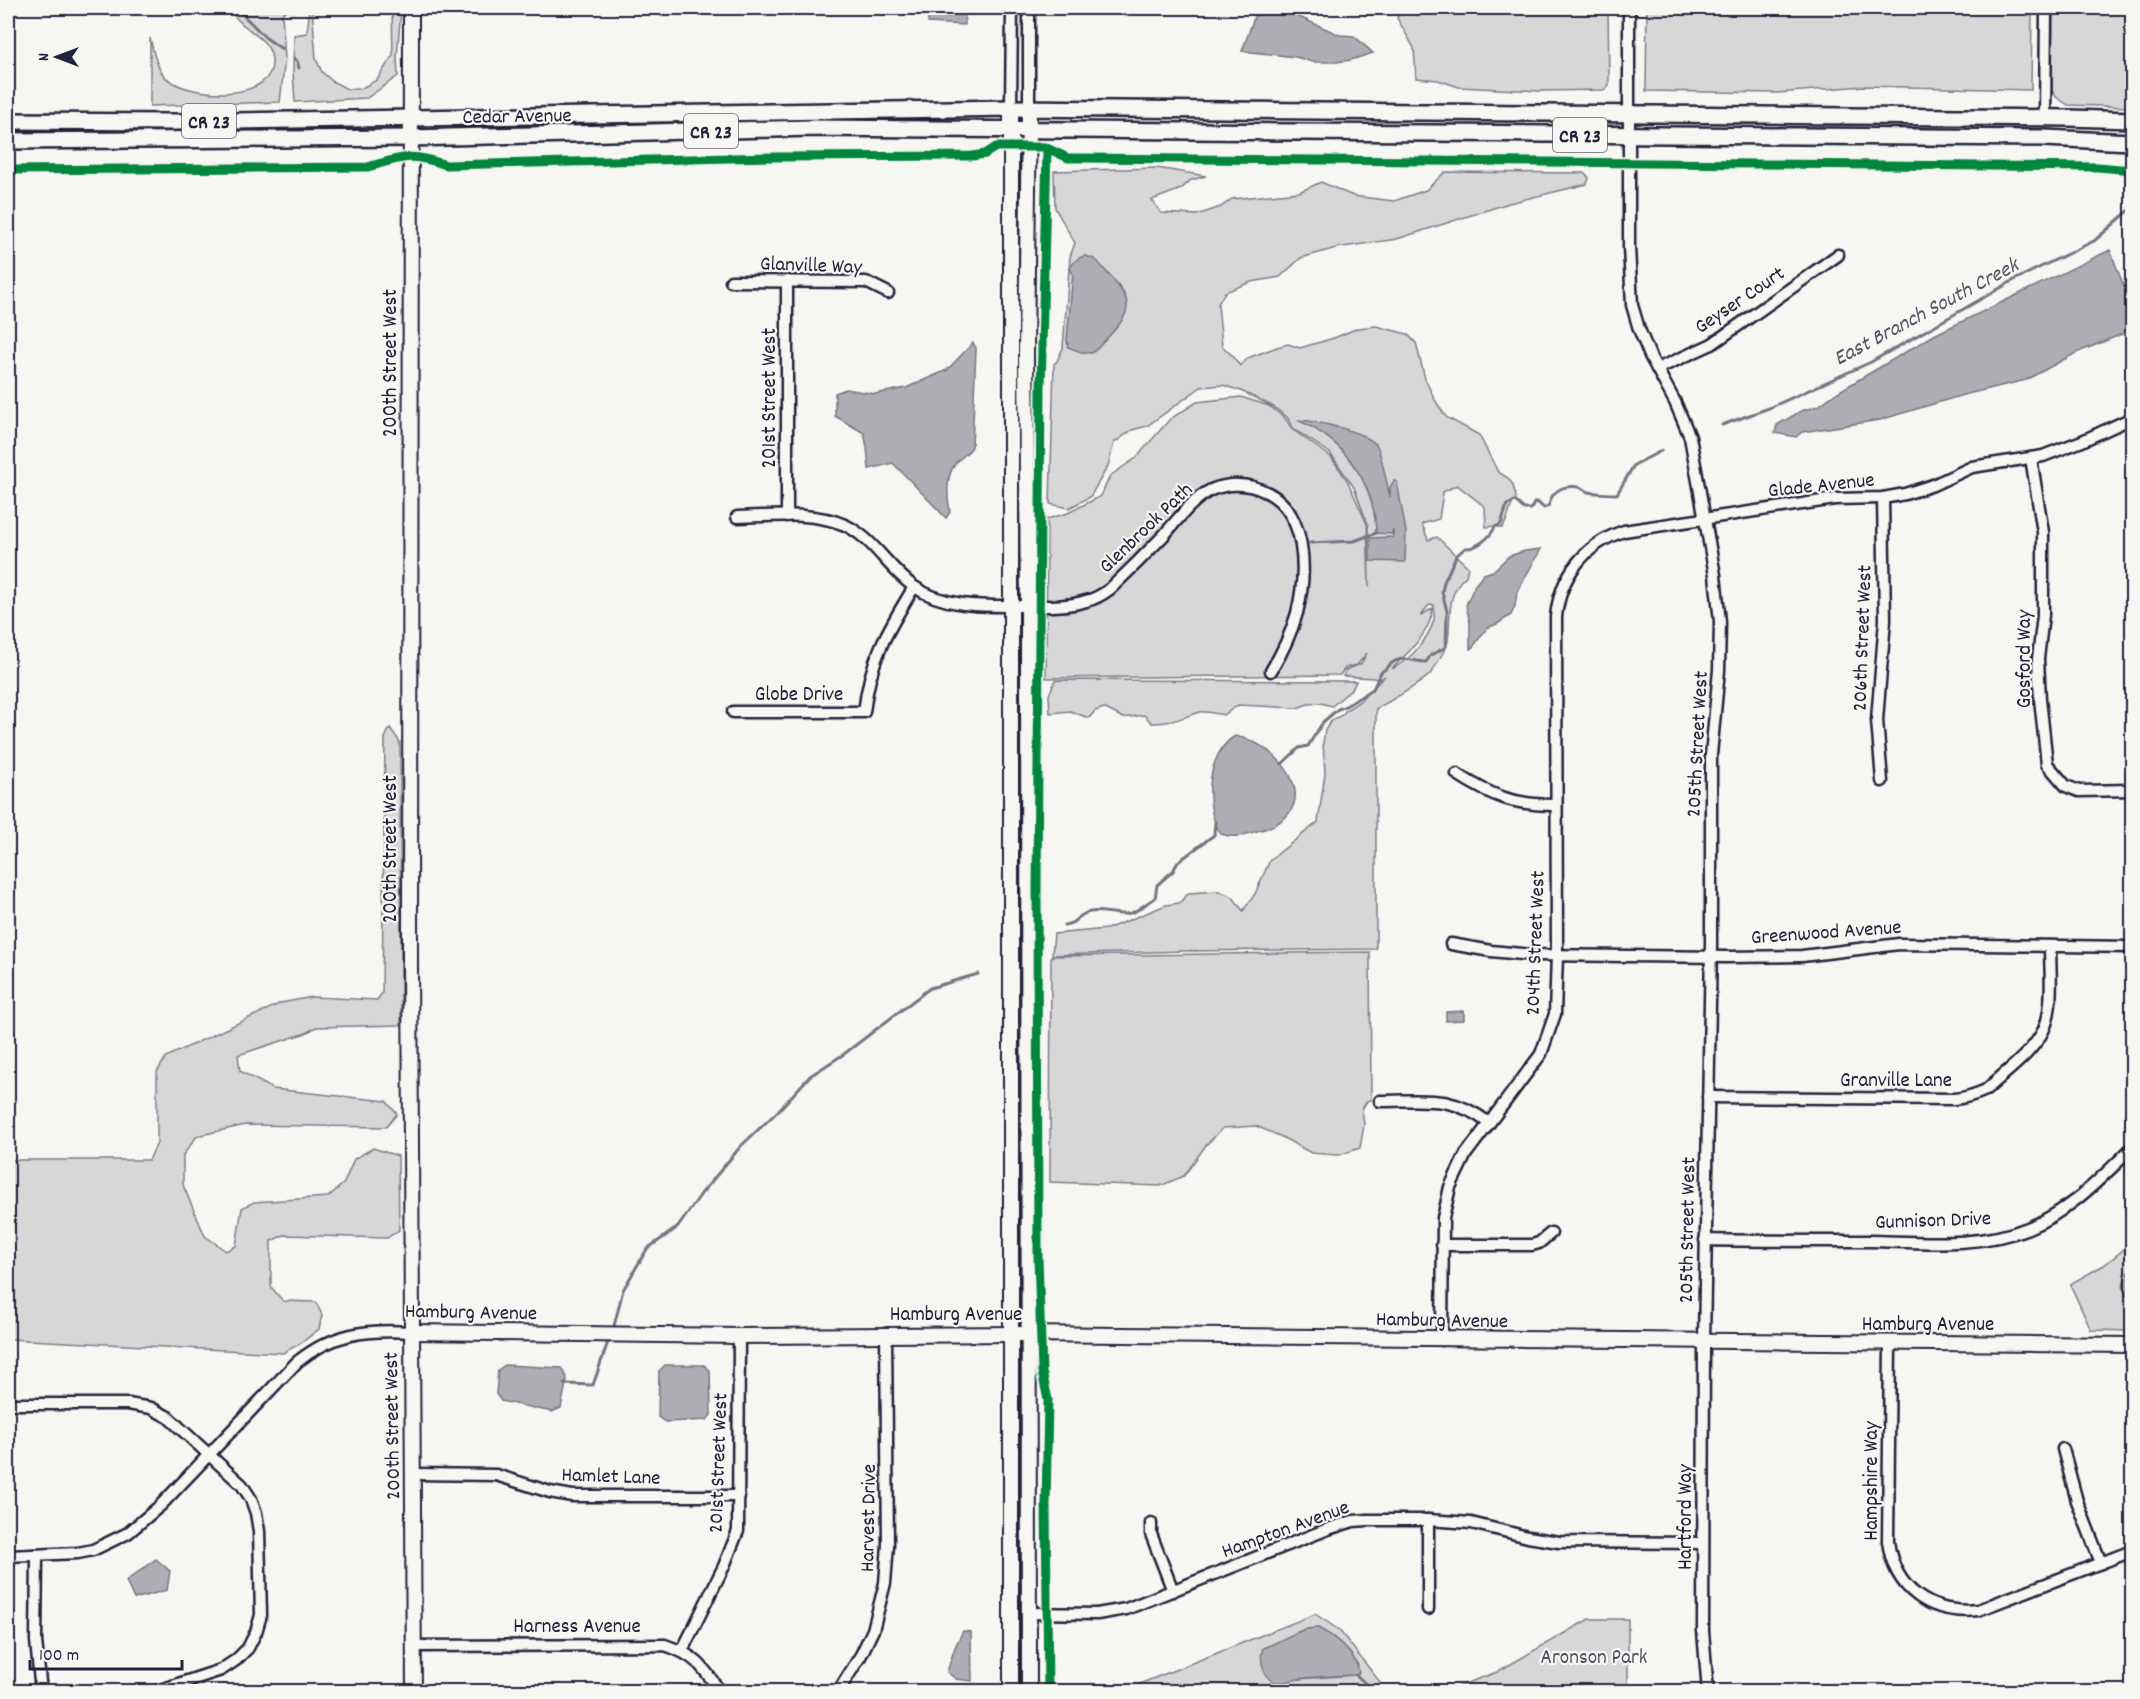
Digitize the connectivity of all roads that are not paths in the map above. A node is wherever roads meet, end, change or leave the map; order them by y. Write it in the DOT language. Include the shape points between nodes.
graph roads {
  1 [pos="411,8"];
  2 [pos="1012,8"];
  3 [pos="1029,8"];
  4 [pos="1629,8"];
  5 [pos="2046,8"];
  6 [pos="1011,108"];
  7 [pos="1029,108"];
  8 [pos="1630,113"];
  9 [pos="411,117"];
  10 [pos="2045,118"];
  11 [pos="2133,120"];
  12 [pos="8,121"];
  13 [pos="1011,129"];
  14 [pos="1028,129"];
  15 [pos="1630,135"];
  16 [pos="411,138"];
  17 [pos="8,141"];
  18 [pos="2133,142"];
  19 [pos="1838,255"];
  20 [pos="731,281"];
  21 [pos="787,281"];
  22 [pos="888,293"];
  23 [pos="1657,369"];
  24 [pos="2133,418"];
  25 [pos="2031,458"];
  26 [pos="1883,498"];
  27 [pos="787,516"];
  28 [pos="736,517"];
  29 [pos="1706,520"];
  30 [pos="914,587"];
  31 [pos="1010,606"];
  32 [pos="1028,606"];
  33 [pos="1556,623"];
  34 [pos="1271,671"];
  35 [pos="733,712"];
  36 [pos="1457,774"];
  37 [pos="1881,780"];
  38 [pos="2133,790"];
  39 [pos="1556,806"];
  40 [pos="1450,944"];
  41 [pos="2050,946"];
  42 [pos="2133,947"];
  43 [pos="1557,955"];
  44 [pos="1710,957"];
  45 [pos="1708,1097"];
  46 [pos="1380,1101"];
  47 [pos="1489,1123"];
  48 [pos="2133,1148"];
  49 [pos="1551,1233"];
  50 [pos="1705,1240"];
  51 [pos="1442,1245"];
  52 [pos="411,1332"];
  53 [pos="886,1334"];
  54 [pos="1020,1334"];
  55 [pos="739,1336"];
  56 [pos="1442,1340"];
  57 [pos="1704,1342"];
  58 [pos="1890,1343"];
  59 [pos="2133,1345"];
  60 [pos="8,1404"];
  61 [pos="2063,1449"];
  62 [pos="209,1456"];
  63 [pos="413,1474"];
  64 [pos="739,1496"];
  65 [pos="1428,1520"];
  66 [pos="1151,1523"];
  67 [pos="1703,1543"];
  68 [pos="2133,1551"];
  69 [pos="8,1556"];
  70 [pos="37,1556"];
  71 [pos="2101,1563"];
  72 [pos="1173,1591"];
  73 [pos="1428,1609"];
  74 [pos="1029,1614"];
  75 [pos="414,1646"];
  76 [pos="682,1651"];
  77 [pos="41,1692"];
  78 [pos="154,1692"];
  79 [pos="414,1692"];
  80 [pos="720,1692"];
  81 [pos="838,1692"];
  82 [pos="1011,1692"];
  83 [pos="1029,1692"];
  84 [pos="1708,1692"];
  1 -- 9 [label="street, 200th Street West"];
  2 -- 6 [label="street"];
  3 -- 7 [label="street"];
  4 -- 8 [label="street"];
  5 -- 10 [label="street"];
  6 -- 7 [label="main road, CR 23"];
  6 -- 9 [label="main road, Cedar Avenue / CR 23"];
  6 -- 13 [label="street"];
  7 -- 8 [label="main road, CR 23"];
  7 -- 14 [label="street"];
  8 -- 10 [label="main road, CR 23"];
  8 -- 15 [label="street"];
  9 -- 12 [label="main road, Cedar Avenue / CR 23"];
  9 -- 16 [label="street, 200th Street West"];
  10 -- 11 [label="main road, CR 23"];
  13 -- 14 [label="main road, Cedar Avenue / CR 23"];
  13 -- 16 [label="main road, Cedar Avenue / CR 23" via="812,128"];
  13 -- 31 [label="street"];
  14 -- 15 [label="main road, CR 23"];
  14 -- 32 [label="street"];
  15 -- 18 [label="main road, CR 23"];
  15 -- 23 [label="street, 205th Street West" via="1631,296 1639,329"];
  16 -- 17 [label="main road, Cedar Avenue / CR 23"];
  16 -- 52 [label="street, 200th Street West"];
  19 -- 23 [label="street, Geyser Court" via="1712,344"];
  20 -- 21 [label="street, Glanville Way"];
  21 -- 22 [label="street, Glanville Way" via="866,282"];
  21 -- 27 [label="street, 201st Street West"];
  23 -- 29 [label="street, 205th Street West" via="1690,437"];
  24 -- 25 [label="street, Glade Avenue"];
  25 -- 26 [label="street, Glade Avenue" via="1972,467 1920,490"];
  25 -- 38 [label="street, Gosford Way" via="2043,532 2043,615 2038,659 2048,764 2066,786 2079,791"];
  26 -- 29 [label="street, Glade Avenue" via="1835,499"];
  26 -- 37 [label="street, 206th Street West" via="1885,620 1877,720"];
  27 -- 28 [label="street, Glenbrook Path"];
  27 -- 30 [label="street, Glenbrook Path" via="832,521 856,532"];
  29 -- 33 [label="street, Glade Avenue" via="1631,530 1613,535 1592,548 1565,582"];
  29 -- 44 [label="street, 205th Street West" via="1721,637 1711,755"];
  30 -- 31 [label="street, Glenbrook Path" via="955,603"];
  30 -- 35 [label="street, Globe Drive" via="877,652 864,712"];
  31 -- 32 [label="street, Glenbrook Path"];
  31 -- 54 [label="street"];
  32 -- 34 [label="street, Glenbrook Path" via="1074,604 1098,598 1210,491 1240,484 1257,487 1283,503 1299,530 1301,542 1297,613"];
  32 -- 54 [label="street"];
  33 -- 39 [label="street, 204th Street West"];
  36 -- 39 [label="street" via="1509,801"];
  39 -- 43 [label="street, 204th Street West"];
  40 -- 43 [label="street, Greenwood Avenue" via="1505,953"];
  41 -- 42 [label="street, Greenwood Avenue"];
  41 -- 44 [label="street, Greenwood Avenue" via="1899,944 1802,957"];
  41 -- 45 [label="street, Granville Lane" via="2049,1006 2043,1030 2026,1053 1980,1093 1954,1099"];
  43 -- 44 [label="street, Greenwood Avenue"];
  43 -- 47 [label="street, 204th Street West" via="1556,1004 1549,1034 1536,1061"];
  44 -- 45 [label="street, 205th Street West"];
  45 -- 50 [label="street, 205th Street West"];
  46 -- 47 [label="street" via="1450,1101"];
  47 -- 51 [label="street, 204th Street West" via="1453,1178 1444,1208"];
  48 -- 50 [label="street, Gunnison Drive" via="2065,1209 2029,1228 1998,1237 1942,1242"];
  49 -- 51 [label="street" via="1532,1245"];
  50 -- 57 [label="street, 205th Street West"];
  51 -- 56 [label="street, 204th Street West"];
  52 -- 55 [label="street, Hamburg Avenue"];
  52 -- 62 [label="street, Hamburg Avenue" via="354,1334 318,1346 297,1362"];
  52 -- 63 [label="street, 200th Street West"];
  53 -- 54 [label="street, Hamburg Avenue"];
  53 -- 55 [label="street, Hamburg Avenue"];
  53 -- 81 [label="street, Harvest Drive" via="885,1582 873,1630"];
  54 -- 56 [label="street, Hamburg Avenue"];
  54 -- 74 [label="street"];
  54 -- 82 [label="street"];
  55 -- 64 [label="street, 201st Street West"];
  56 -- 57 [label="street, Hamburg Avenue"];
  57 -- 58 [label="street, Hamburg Avenue"];
  57 -- 67 [label="street, Hartford Way"];
  58 -- 59 [label="street, Hamburg Avenue"];
  58 -- 71 [label="street, Hampshire Way" via="1888,1541 1895,1568 1907,1586 1935,1606 1956,1611 1978,1610"];
  60 -- 62 [label="street" via="140,1405 168,1416"];
  61 -- 71 [label="street" via="2077,1501"];
  62 -- 70 [label="street, Hamburg Avenue" via="128,1533 93,1550"];
  62 -- 78 [label="street" via="242,1485 256,1513 259,1624 248,1648 229,1665"];
  63 -- 64 [label="street, Hamlet Lane" via="496,1475 572,1496"];
  63 -- 75 [label="street, 200th Street West"];
  64 -- 76 [label="street, 201st Street West" via="736,1537"];
  65 -- 67 [label="street, Hampton Avenue" via="1471,1523 1559,1542"];
  65 -- 72 [label="street, Hampton Avenue" via="1345,1523"];
  65 -- 73 [label="street"];
  66 -- 72 [label="street" via="1151,1534"];
  67 -- 84 [label="street, Hartford Way" via="1703,1653"];
  68 -- 71 [label="street, Hampshire Way"];
  69 -- 70 [label="street, Hamburg Avenue"];
  70 -- 77 [label="street" via="36,1641"];
  72 -- 74 [label="street, Hampton Avenue" via="1118,1611"];
  74 -- 83 [label="street"];
  75 -- 76 [label="street, Harness Avenue" via="653,1644"];
  75 -- 79 [label="street, 200th Street West"];
  76 -- 80 [label="street, Harness Avenue" via="699,1662"];
}
